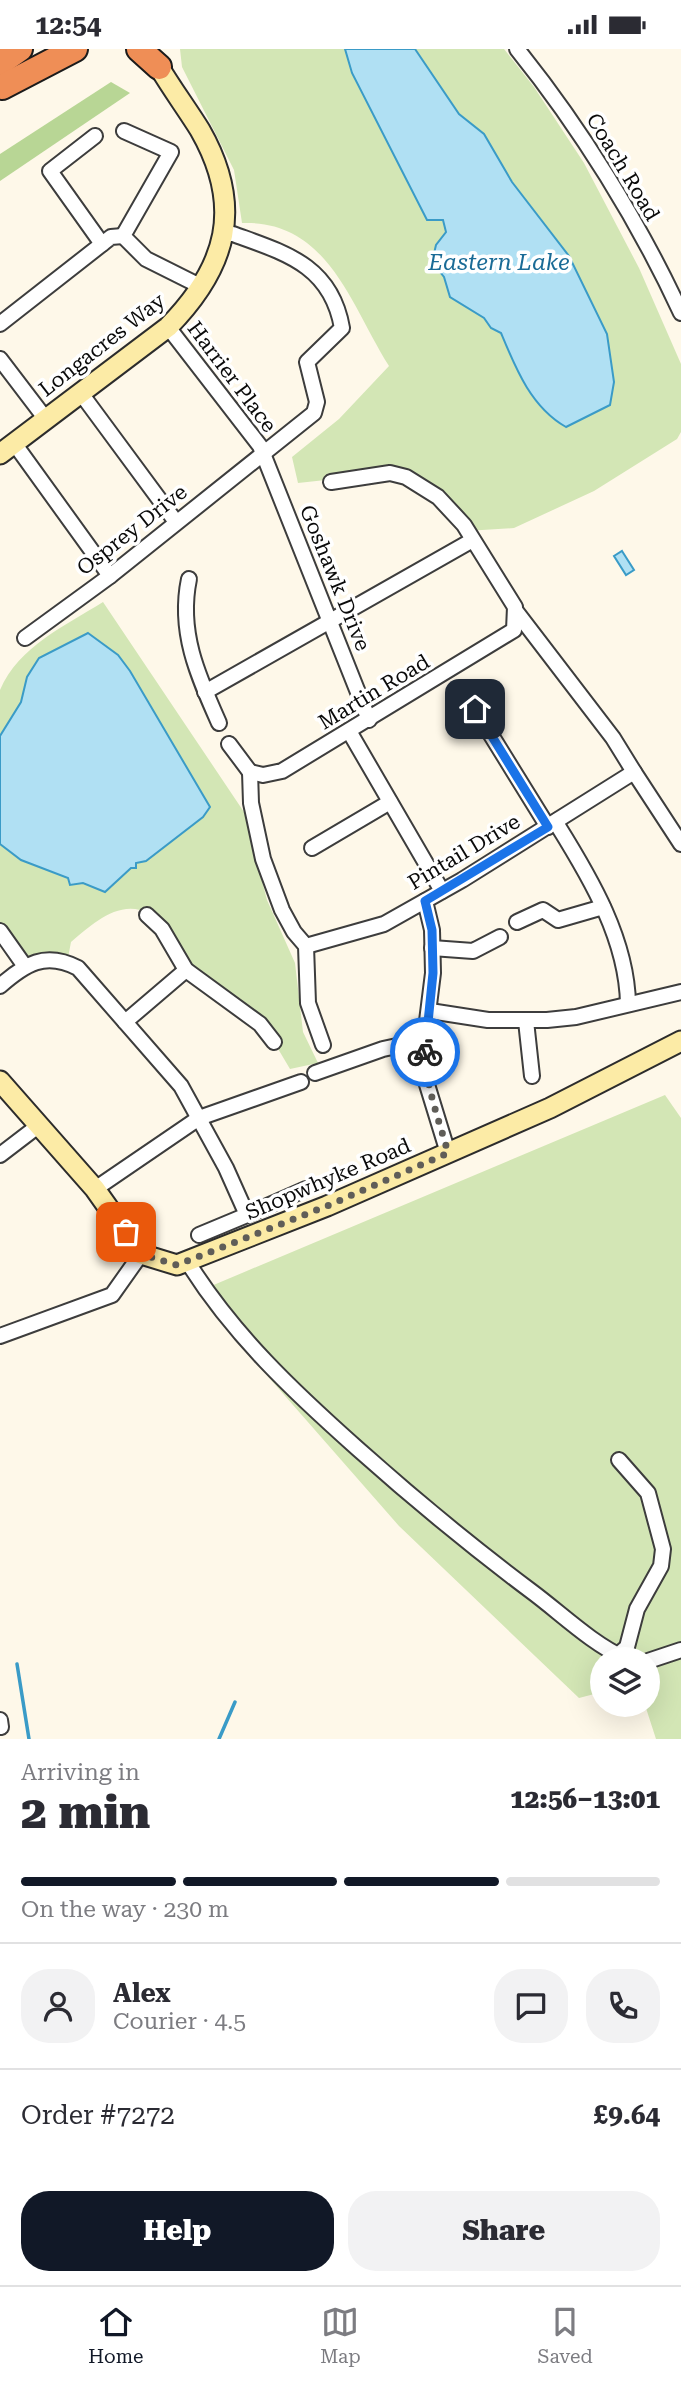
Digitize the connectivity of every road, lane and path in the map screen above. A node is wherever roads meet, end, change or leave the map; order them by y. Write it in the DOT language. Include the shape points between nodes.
graph roads {
  1 [pos="20,49"];
  2 [pos="59,49"];
  3 [pos="75,49"];
  4 [pos="139,49"];
  5 [pos="517,49"];
  6 [pos="158,58"];
  7 [pos="1,79"];
  8 [pos="124,131"];
  9 [pos="95,136"];
  10 [pos="224,234"];
  11 [pos="123,236"];
  12 [pos="102,244"];
  13 [pos="202,287"];
  14 [pos="681,313"];
  15 [pos="2,318"];
  16 [pos="168,327"];
  17 [pos="0,359"];
  18 [pos="80,392"];
  19 [pos="45,418"];
  20 [pos="7,449"];
  21 [pos="262,452"];
  22 [pos="331,482"];
  23 [pos="176,522"];
  24 [pos="471,541"];
  25 [pos="110,576"];
  26 [pos="189,579"];
  27 [pos="515,610"];
  28 [pos="330,622"];
  29 [pos="25,638"];
  30 [pos="205,692"];
  31 [pos="475,709"];
  32 [pos="369,720"];
  33 [pos="219,723"];
  34 [pos="349,731"];
  35 [pos="229,744"];
  36 [pos="250,772"];
  37 [pos="634,772"];
  38 [pos="390,802"];
  39 [pos="553,824"];
  40 [pos="681,844"];
  41 [pos="312,848"];
  42 [pos="442,891"];
  43 [pos="425,901"];
  44 [pos="603,907"];
  45 [pos="147,915"];
  46 [pos="517,922"];
  47 [pos="0,931"];
  48 [pos="500,937"];
  49 [pos="306,946"];
  50 [pos="432,948"];
  51 [pos="24,965"];
  52 [pos="186,970"];
  53 [pos="0,986"];
  54 [pos="681,992"];
  55 [pos="628,1004"];
  56 [pos="430,1011"];
  57 [pos="526,1021"];
  58 [pos="125,1022"];
  59 [pos="425,1040"];
  60 [pos="681,1041"];
  61 [pos="274,1042"];
  62 [pos="323,1045"];
  63 [pos="315,1073"];
  64 [pos="532,1076"];
  65 [pos="0,1081"];
  66 [pos="301,1082"];
  67 [pos="199,1118"];
  68 [pos="38,1126"];
  69 [pos="448,1153"];
  70 [pos="0,1155"];
  71 [pos="95,1189"];
  72 [pos="306,1189"];
  73 [pos="247,1215"];
  74 [pos="199,1235"];
  75 [pos="141,1254"];
  76 [pos="187,1261"];
  77 [pos="0,1336"];
  78 [pos="619,1460"];
  79 [pos="602,1647"];
  80 [pos="628,1647"];
  81 [pos="681,1650"];
  82 [pos="660,1657"];
  1 -- 7 [label="highway"];
  2 -- 7 [label="highway"];
  3 -- 7 [label="highway"];
  4 -- 6 [label="highway"];
  5 -- 14 [label="street, Coach Road" via="587,144"];
  6 -- 10 [label="main road, Longacres Way" via="216,166"];
  8 -- 11 [label="street" via="171,152"];
  9 -- 12 [label="street" via="50,171"];
  10 -- 13 [label="main road, Longacres Way" via="215,267"];
  10 -- 21 [label="street, Osprey Drive" via="300,261 319,275 341,321 342,328 307,362 317,402 314,413"];
  11 -- 12 [label="street"];
  11 -- 13 [label="street" via="146,259"];
  12 -- 15 [label="street"];
  13 -- 16 [label="main road, Longacres Way"];
  16 -- 18 [label="main road, Longacres Way"];
  16 -- 21 [label="street, Harrier Place"];
  17 -- 19 [label="street"];
  18 -- 19 [label="main road, Longacres Way"];
  18 -- 23 [label="street"];
  19 -- 20 [label="main road, Longacres Way"];
  20 -- 25 [label="street"];
  21 -- 23 [label="street, Osprey Drive"];
  21 -- 28 [label="street, Goshawk Drive"];
  22 -- 24 [label="street" via="377,473 406,477 454,512"];
  23 -- 25 [label="street, Osprey Drive"];
  24 -- 27 [label="street"];
  24 -- 28 [label="street"];
  25 -- 29 [label="street, Osprey Drive"];
  26 -- 30 [label="street" via="184,615"];
  27 -- 32 [label="street, Martin Road" via="514,630"];
  27 -- 37 [label="street"];
  28 -- 30 [label="street"];
  28 -- 32 [label="street, Goshawk Drive"];
  30 -- 33 [label="street"];
  31 -- 39 [label="street"];
  32 -- 34 [label="street, Martin Road"];
  34 -- 36 [label="street, Martin Road" via="282,771"];
  34 -- 38 [label="street"];
  35 -- 36 [label="street"];
  36 -- 49 [label="street" via="251,803 263,859 282,910"];
  37 -- 39 [label="street, Pintail Drive"];
  37 -- 40 [label="street"];
  38 -- 41 [label="street"];
  38 -- 42 [label="street"];
  39 -- 42 [label="street, Pintail Drive"];
  39 -- 44 [label="street" via="585,869"];
  42 -- 43 [label="street, Pintail Drive"];
  43 -- 49 [label="street, Pintail Drive" via="384,924"];
  43 -- 50 [label="street"];
  44 -- 46 [label="street" via="558,920 543,911"];
  44 -- 55 [label="street" via="622,966"];
  45 -- 52 [label="street" via="162,929"];
  47 -- 51 [label="street"];
  48 -- 50 [label="street" via="473,951"];
  49 -- 62 [label="street" via="308,1003"];
  50 -- 56 [label="street"];
  51 -- 53 [label="street"];
  51 -- 58 [label="street" via="49,960 78,968"];
  52 -- 58 [label="street"];
  52 -- 61 [label="street" via="260,1024"];
  54 -- 55 [label="street"];
  55 -- 57 [label="street" via="569,1018"];
  56 -- 57 [label="street"];
  56 -- 59 [label="street"];
  57 -- 64 [label="street"];
  58 -- 67 [label="street" via="181,1086"];
  59 -- 63 [label="street"];
  59 -- 69 [label="street" via="426,1083"];
  60 -- 69 [label="main road, Shopwhyke Road" via="550,1108"];
  65 -- 68 [label="main road"];
  66 -- 67 [label="street"];
  67 -- 71 [label="street"];
  67 -- 73 [label="street"];
  68 -- 70 [label="street"];
  68 -- 71 [label="main road"];
  69 -- 76 [label="main road, Shopwhyke Road"];
  71 -- 75 [label="main road"];
  72 -- 73 [label="street"];
  73 -- 74 [label="street"];
  75 -- 76 [label="main road, Shopwhyke Road" via="177,1265"];
  75 -- 77 [label="street" via="112,1295"];
  76 -- 79 [label="street" via="213,1303 283,1383 448,1529"];
  78 -- 80 [label="street" via="648,1493 663,1549 661,1566 637,1609"];
  81 -- 82 [label="street"];
}
